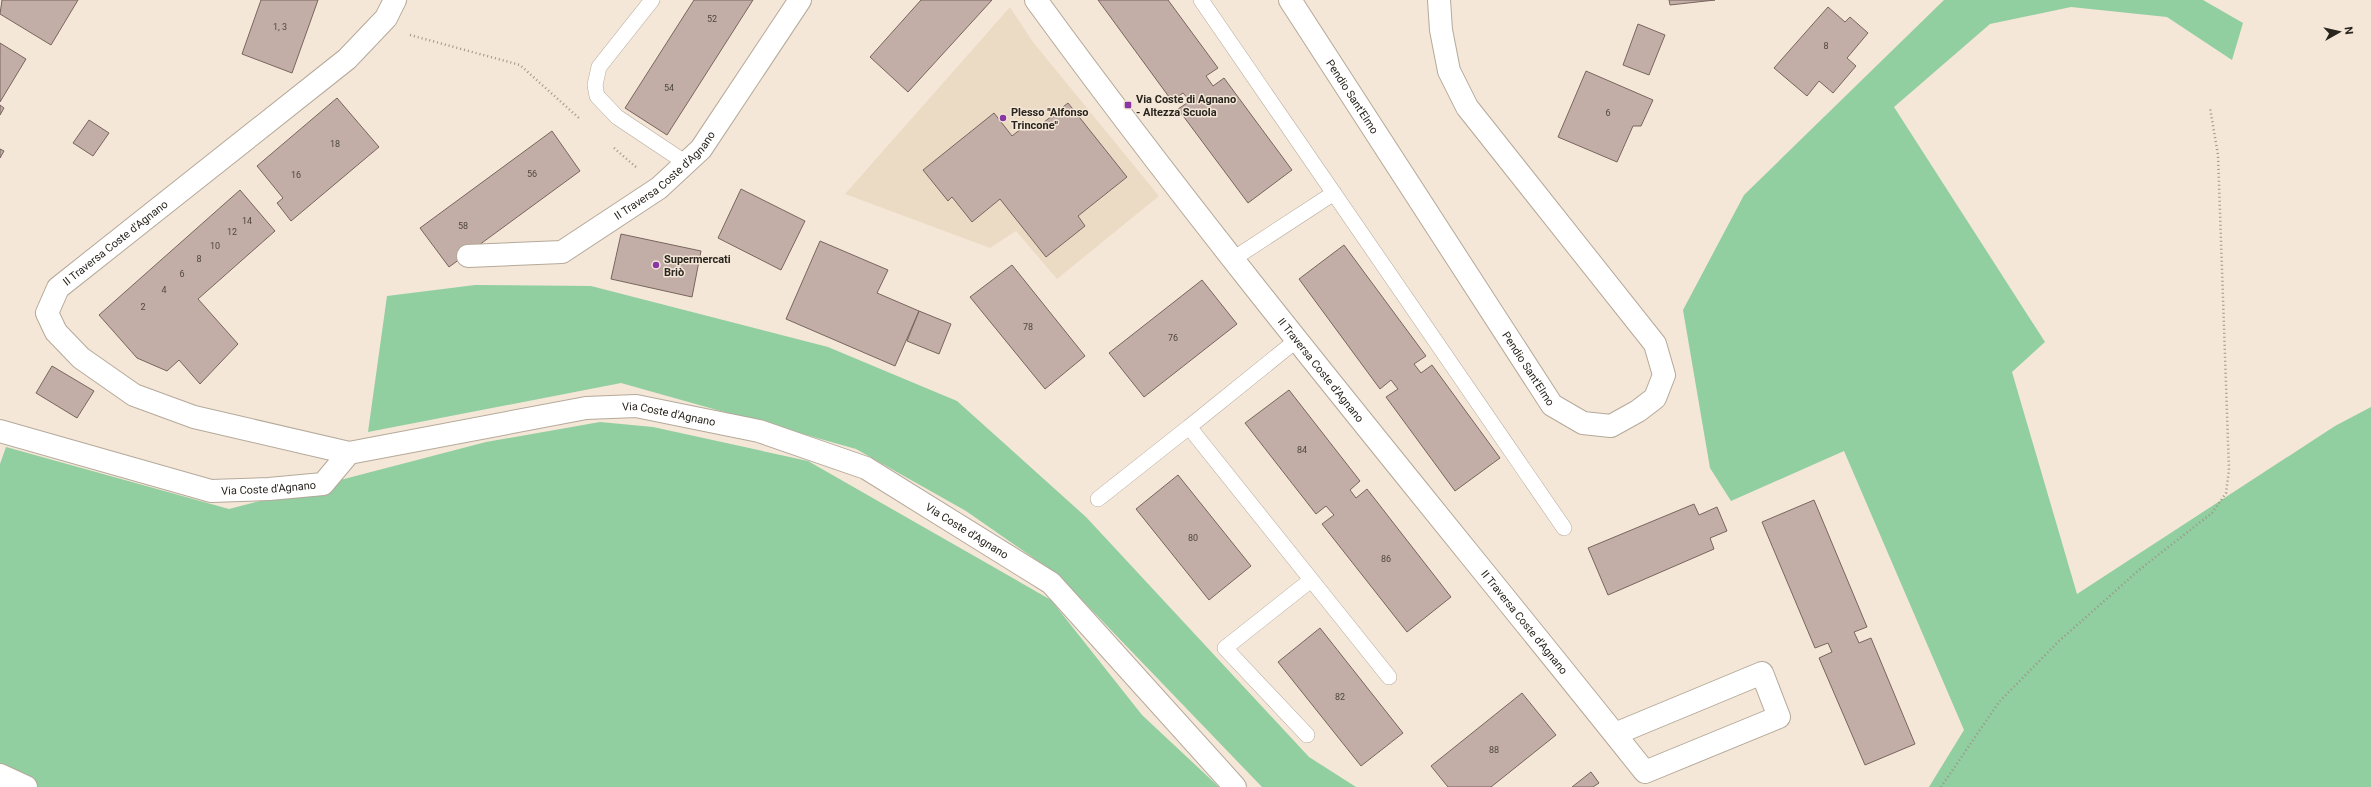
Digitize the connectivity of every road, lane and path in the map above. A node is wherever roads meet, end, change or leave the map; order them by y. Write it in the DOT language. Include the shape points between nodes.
graph roads {
  1 [pos="395,0"];
  2 [pos="652,0"];
  3 [pos="800,0"];
  4 [pos="1036,0"];
  5 [pos="1201,0"];
  6 [pos="1290,0"];
  7 [pos="1439,0"];
  8 [pos="378,26"];
  9 [pos="2210,108"];
  10 [pos="584,122"];
  11 [pos="613,147"];
  12 [pos="686,163"];
  13 [pos="659,188"];
  14 [pos="1334,193"];
  15 [pos="468,256"];
  16 [pos="1232,259"];
  17 [pos="1298,339"];
  18 [pos="1189,428"];
  19 [pos="0,430"];
  20 [pos="349,453"];
  21 [pos="1098,499"];
  22 [pos="1564,528"];
  23 [pos="1311,580"];
  24 [pos="1388,677"];
  25 [pos="1615,734"];
  26 [pos="1308,735"];
  27 [pos="0,775"];
  28 [pos="26,787"];
  29 [pos="1235,787"];
  30 [pos="1941,787"];
  1 -- 8 [label="street, II Traversa Coste d'Agnano" via="386,18"];
  2 -- 12 [label="lane" via="600,67 594,84 597,96 617,117"];
  3 -- 12 [label="street, II Traversa Coste d'Agnano" via="701,149"];
  4 -- 16 [label="street, II Traversa Coste d'Agnano" via="1091,76"];
  5 -- 14 [label="lane"];
  6 -- 7 [label="street, Pendio Sant'Elmo" via="1552,405 1583,423 1611,426 1655,398 1664,375 1655,344 1467,107 1448,71"];
  8 -- 10 [label="path" via="520,66"];
  8 -- 20 [label="street, II Traversa Coste d'Agnano" via="347,59 58,288 47,314 56,332 81,358 134,396 194,417"];
  9 -- 30 [label="path" via="2218,155 2229,470 2226,493 2212,513 2139,570 2058,642 1999,702"];
  11 -- 13 [label="path"];
  12 -- 13 [label="street, II Traversa Coste d'Agnano"];
  13 -- 15 [label="street, II Traversa Coste d'Agnano" via="562,252"];
  14 -- 16 [label="lane"];
  14 -- 22 [label="lane"];
  16 -- 17 [label="street, II Traversa Coste d'Agnano"];
  17 -- 18 [label="lane"];
  17 -- 25 [label="street, II Traversa Coste d'Agnano"];
  18 -- 21 [label="lane"];
  18 -- 23 [label="lane"];
  19 -- 20 [label="street, Via Coste d'Agnano" via="211,491 323,484"];
  20 -- 29 [label="street, Via Coste d'Agnano" via="586,408 636,406 759,431 866,468 1050,583"];
  23 -- 24 [label="lane"];
  23 -- 26 [label="lane" via="1226,648"];
  25 -- 25 [label="street, II Traversa Coste d'Agnano" via="1645,772 1779,717 1762,674"];
  27 -- 28 [label="street"];
}
